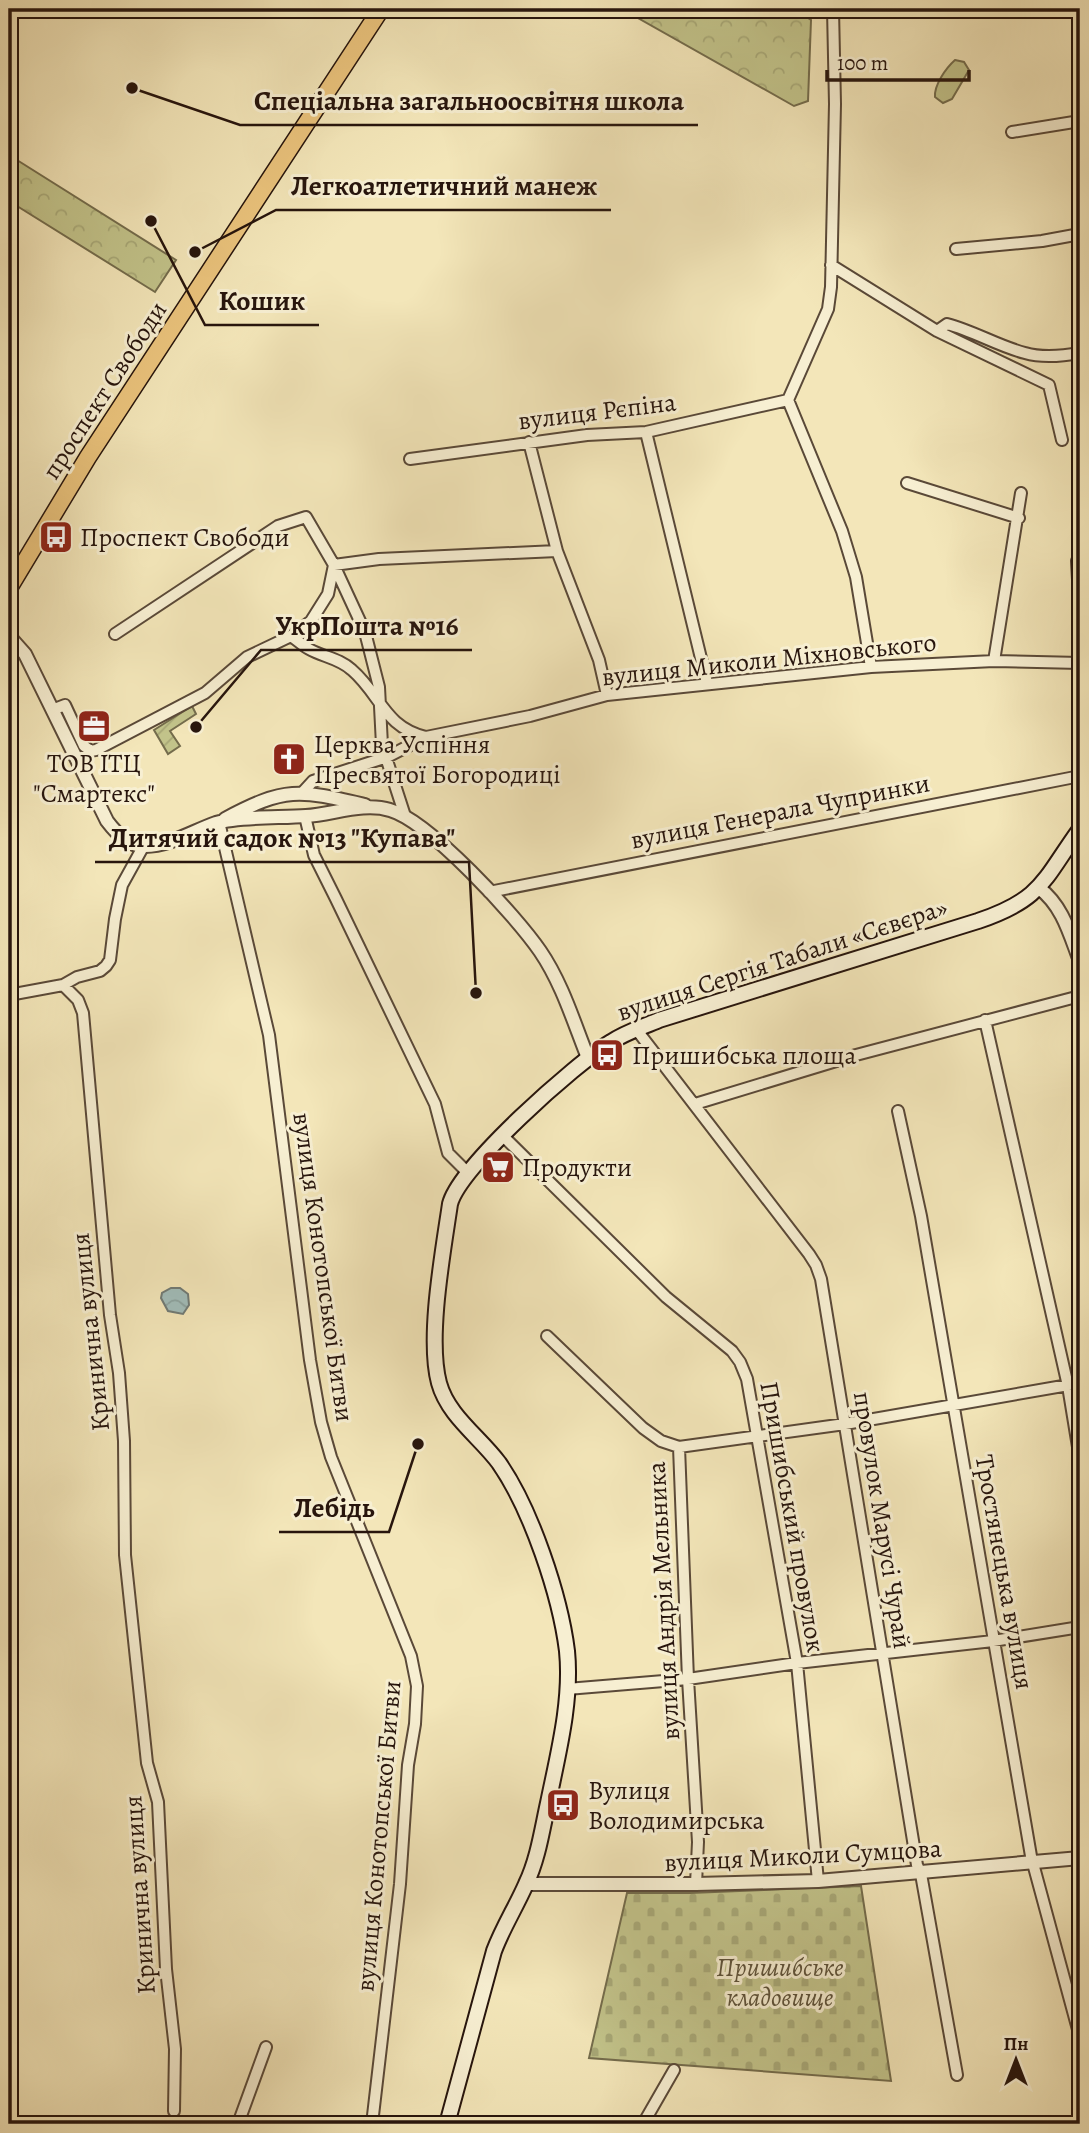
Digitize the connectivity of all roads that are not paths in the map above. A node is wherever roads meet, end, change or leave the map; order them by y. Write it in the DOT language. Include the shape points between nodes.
graph roads {
  1 [pos="381,9"];
  2 [pos="833,9"];
  3 [pos="1080,121"];
  4 [pos="1012,132"];
  5 [pos="1080,234"];
  6 [pos="956,249"];
  7 [pos="831,265"];
  8 [pos="937,331"];
  9 [pos="1080,353"];
  10 [pos="788,400"];
  11 [pos="646,432"];
  12 [pos="1062,440"];
  13 [pos="529,442"];
  14 [pos="410,459"];
  15 [pos="907,483"];
  16 [pos="1021,493"];
  17 [pos="1019,518"];
  18 [pos="557,551"];
  19 [pos="1080,554"];
  20 [pos="334,565"];
  21 [pos="9,589"];
  22 [pos="1080,616"];
  23 [pos="115,634"];
  24 [pos="9,636"];
  25 [pos="291,636"];
  26 [pos="994,661"];
  27 [pos="1080,663"];
  28 [pos="871,667"];
  29 [pos="707,683"];
  30 [pos="607,695"];
  31 [pos="380,705"];
  32 [pos="52,710"];
  33 [pos="426,737"];
  34 [pos="387,757"];
  35 [pos="1080,776"];
  36 [pos="302,793"];
  37 [pos="372,807"];
  38 [pos="305,816"];
  39 [pos="405,816"];
  40 [pos="219,822"];
  41 [pos="1080,829"];
  42 [pos="143,847"];
  43 [pos="1040,888"];
  44 [pos="489,892"];
  45 [pos="1080,961"];
  46 [pos="63,985"];
  47 [pos="9,995"];
  48 [pos="1080,996"];
  49 [pos="985,1020"];
  50 [pos="636,1029"];
  51 [pos="588,1058"];
  52 [pos="695,1104"];
  53 [pos="898,1111"];
  54 [pos="503,1136"];
  55 [pos="467,1172"];
  56 [pos="547,1336"];
  57 [pos="1080,1383"];
  58 [pos="1068,1386"];
  59 [pos="954,1405"];
  60 [pos="845,1424"];
  61 [pos="756,1436"];
  62 [pos="679,1447"];
  63 [pos="1080,1459"];
  64 [pos="1080,1627"];
  65 [pos="993,1641"];
  66 [pos="882,1654"];
  67 [pos="797,1663"];
  68 [pos="688,1679"];
  69 [pos="567,1689"];
  70 [pos="1080,1858"];
  71 [pos="1034,1863"];
  72 [pos="921,1874"];
  73 [pos="818,1881"];
  74 [pos="527,1884"];
  75 [pos="696,1884"];
  76 [pos="1080,2037"];
  77 [pos="266,2047"];
  78 [pos="674,2070"];
  79 [pos="957,2075"];
  80 [pos="174,2110"];
  81 [pos="239,2124"];
  82 [pos="372,2124"];
  83 [pos="447,2124"];
  84 [pos="643,2124"];
  1 -- 21 [label="main road, проспект Свободи" via="88,457"];
  2 -- 7 [label="street"];
  3 -- 4 [label="street"];
  5 -- 6 [label="street"];
  7 -- 8 [label="street"];
  7 -- 10 [label="street" via="828,309"];
  8 -- 9 [label="street" via="947,324 1027,354"];
  8 -- 12 [label="street" via="1049,385"];
  10 -- 11 [label="street, вулиця Рєпіна"];
  10 -- 28 [label="street" via="842,531 856,577"];
  11 -- 13 [label="street, вулиця Рєпіна"];
  11 -- 29 [label="street"];
  13 -- 14 [label="street, вулиця Рєпіна"];
  13 -- 18 [label="street"];
  15 -- 17 [label="street"];
  16 -- 17 [label="street"];
  17 -- 26 [label="street"];
  18 -- 20 [label="street"];
  18 -- 30 [label="street" via="599,660"];
  19 -- 22 [label="street"];
  20 -- 23 [label="street" via="306,517 278,526"];
  20 -- 25 [label="street" via="321,607"];
  20 -- 31 [label="street" via="365,632"];
  24 -- 32 [label="street" via="25,654"];
  25 -- 31 [label="street" via="353,670"];
  25 -- 32 [label="street" via="247,657 205,692 96,750 84,746 65,705"];
  26 -- 27 [label="street, вулиця Миколи Міхновського"];
  26 -- 28 [label="street, вулиця Миколи Міхновського"];
  28 -- 29 [label="street, вулиця Миколи Міхновського"];
  29 -- 30 [label="street, вулиця Миколи Міхновського"];
  30 -- 33 [label="street, вулиця Миколи Міхновського"];
  31 -- 33 [label="street" via="408,733"];
  31 -- 34 [label="street" via="380,733"];
  32 -- 42 [label="street" via="107,821 122,838"];
  33 -- 34 [label="street, вулиця Миколи Міхновського"];
  34 -- 36 [label="street, вулиця Миколи Міхновського" via="313,781"];
  34 -- 39 [label="street"];
  35 -- 44 [label="street, вулиця Генерала Чупринки"];
  36 -- 37 [label="street"];
  36 -- 40 [label="street" via="261,800"];
  37 -- 38 [label="street"];
  37 -- 39 [label="street"];
  38 -- 40 [label="street"];
  38 -- 55 [label="street" via="318,866 435,1104 444,1145"];
  39 -- 44 [label="street" via="435,837"];
  40 -- 42 [label="street"];
  40 -- 82 [label="street, вулиця Конотопської Битви" via="269,1035 321,1422 415,1671 415,1724 400,1884"];
  41 -- 43 [label="main road, вулиця Сергія Табали «Сєвєра»"];
  42 -- 46 [label="street" via="122,885 110,960 100,971"];
  43 -- 45 [label="street" via="1058,907"];
  43 -- 50 [label="main road, вулиця Сергія Табали «Сєвєра»" via="998,915"];
  44 -- 51 [label="street" via="541,952"];
  46 -- 47 [label="street"];
  46 -- 80 [label="street, Кринична вулиця" via="83,1013 119,1373 125,1555 148,1763 158,1802 175,2049"];
  48 -- 49 [label="street"];
  49 -- 52 [label="street"];
  49 -- 58 [label="street"];
  50 -- 51 [label="main road, вулиця Сергія Табали «Сєвєра»"];
  50 -- 52 [label="street, провулок Марусі Чурай"];
  51 -- 54 [label="main road, вулиця Сергія Табали «Сєвєра»"];
  52 -- 60 [label="street, провулок Марусі Чурай" via="816,1265"];
  53 -- 59 [label="street, Тростянецька вулиця"];
  54 -- 55 [label="main road, вулиця Сергія Табали «Сєвєра»"];
  54 -- 61 [label="street, Пришибський провулок" via="666,1297 732,1351 747,1379"];
  55 -- 69 [label="main road, вулиця Сергія Табали «Сєвєра»" via="450,1204 437,1310 439,1382 454,1411 498,1462 524,1511 560,1615"];
  56 -- 62 [label="street, вулиця Андрія Мельника" via="643,1428"];
  57 -- 58 [label="street"];
  58 -- 59 [label="street"];
  58 -- 63 [label="street"];
  59 -- 60 [label="street"];
  59 -- 65 [label="street, Тростянецька вулиця"];
  60 -- 61 [label="street"];
  60 -- 66 [label="street, провулок Марусі Чурай"];
  61 -- 62 [label="street"];
  61 -- 67 [label="street, Пришибський провулок"];
  62 -- 68 [label="street, вулиця Андрія Мельника"];
  64 -- 65 [label="street"];
  65 -- 66 [label="street"];
  65 -- 71 [label="street, Тростянецька вулиця"];
  66 -- 67 [label="street"];
  66 -- 72 [label="street, провулок Марусі Чурай"];
  67 -- 68 [label="street"];
  67 -- 73 [label="street, Пришибський провулок"];
  68 -- 69 [label="street"];
  68 -- 75 [label="street, вулиця Андрія Мельника" via="698,1842"];
  69 -- 74 [label="main road, вулиця Сергія Табали «Сєвєра»" via="550,1793"];
  70 -- 71 [label="street, вулиця Миколи Сумцова"];
  71 -- 72 [label="street, вулиця Миколи Сумцова"];
  71 -- 76 [label="street, Тростянецька вулиця"];
  72 -- 73 [label="street, вулиця Миколи Сумцова"];
  72 -- 79 [label="street, провулок Марусі Чурай"];
  73 -- 75 [label="street, вулиця Миколи Сумцова"];
  74 -- 75 [label="street, вулиця Миколи Сумцова"];
  74 -- 83 [label="main road, вулиця Сергія Табали «Сєвєра»" via="494,1951"];
  77 -- 81 [label="street"];
  78 -- 84 [label="street"];
}
